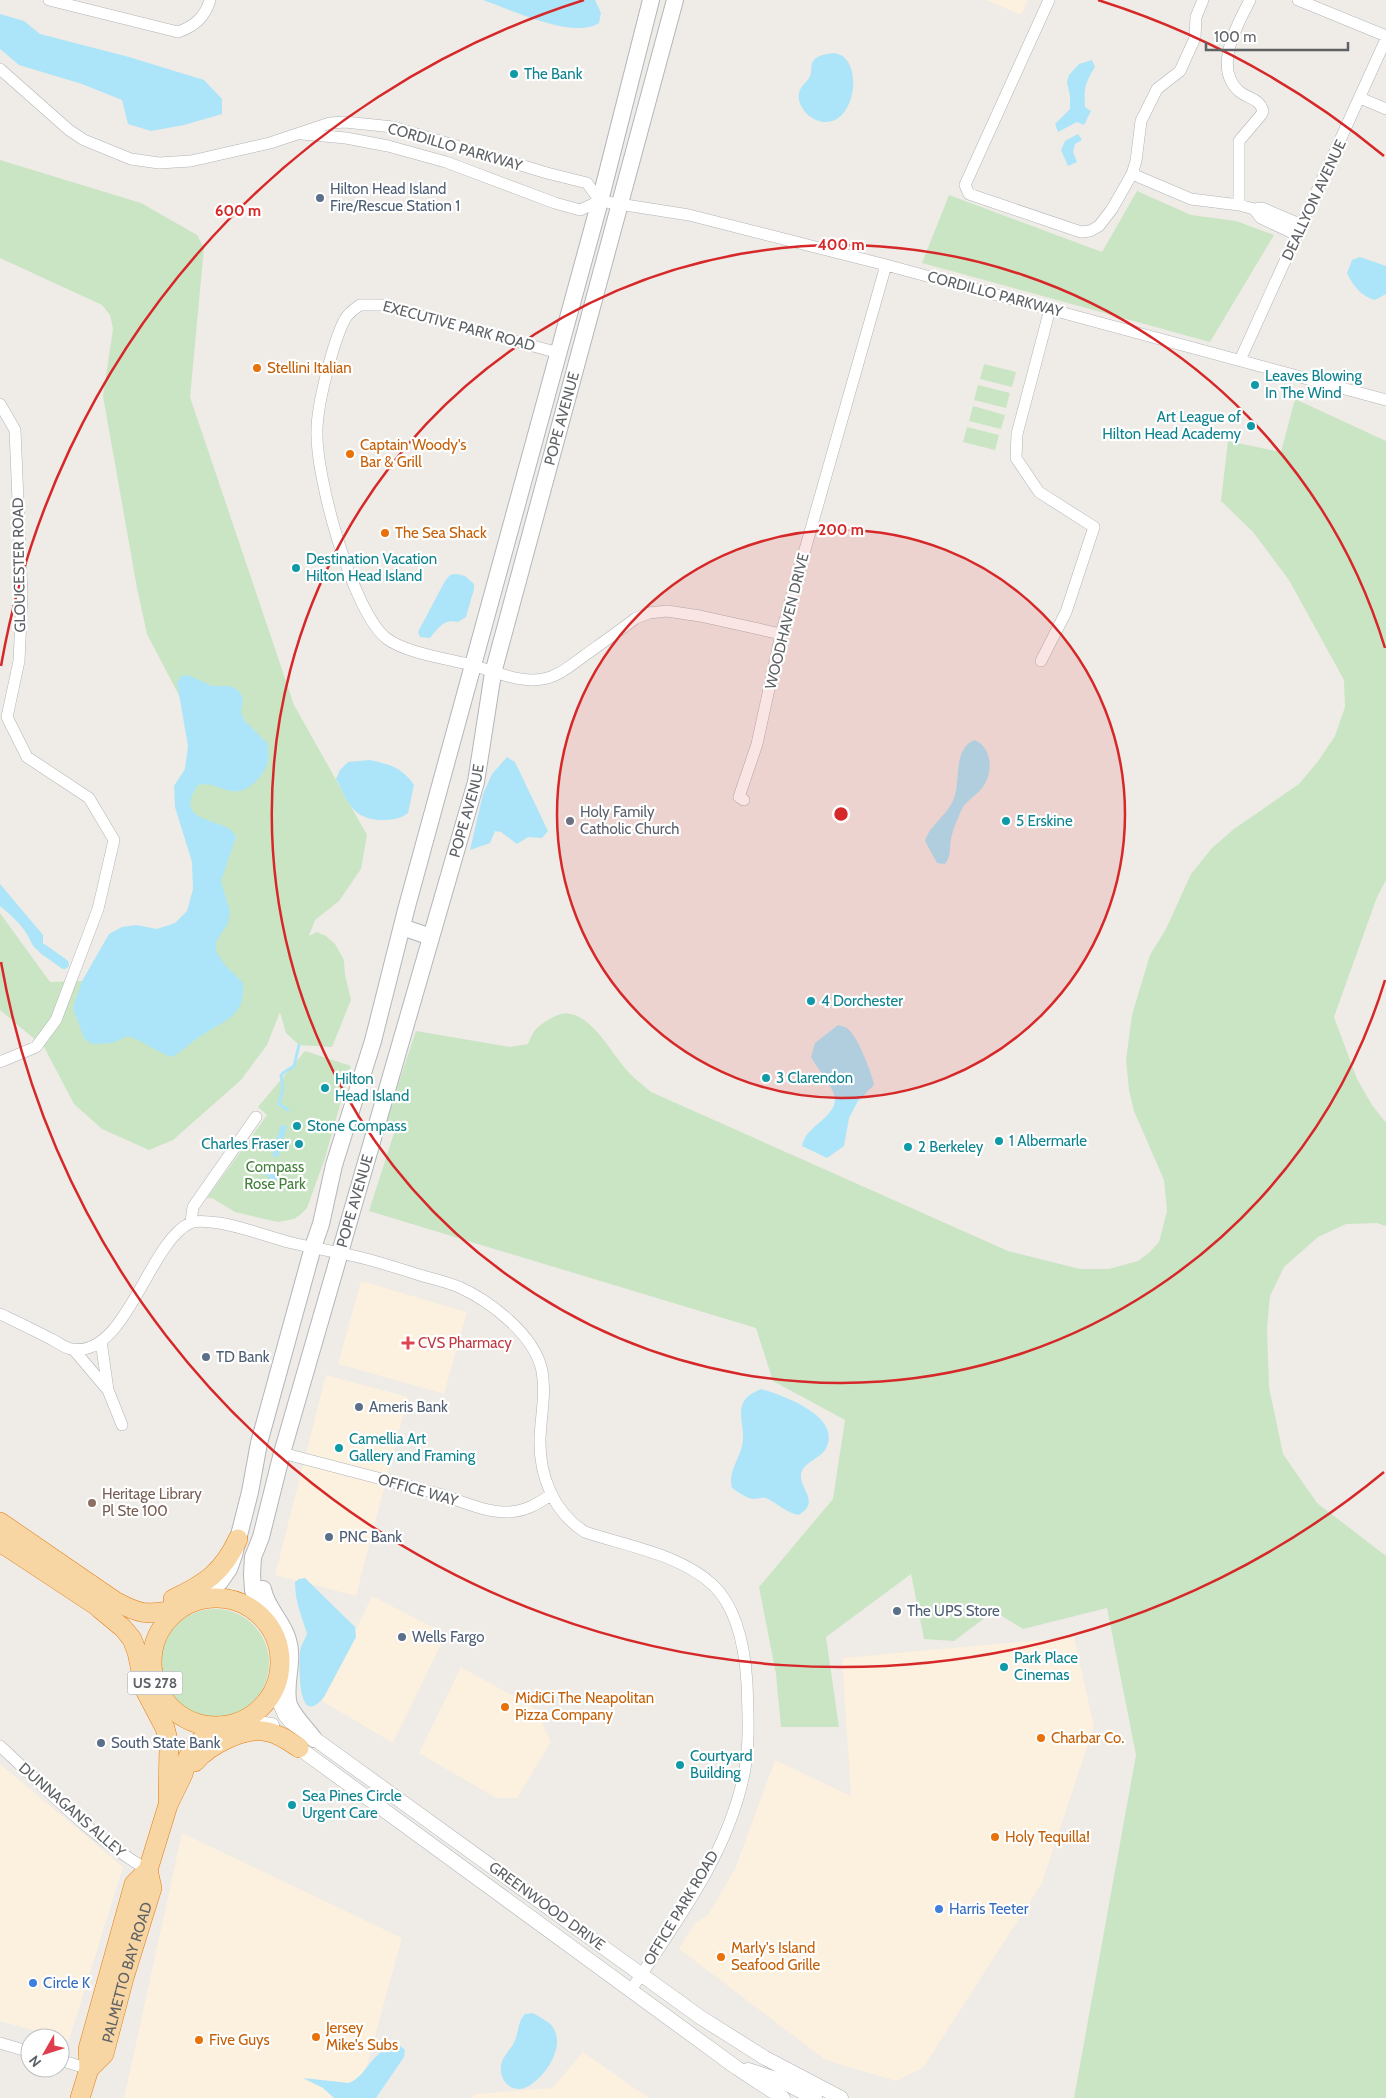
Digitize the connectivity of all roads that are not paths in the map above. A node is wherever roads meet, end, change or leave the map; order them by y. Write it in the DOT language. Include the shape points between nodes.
graph roads {
  1 [pos="49,0"];
  2 [pos="210,0"];
  3 [pos="651,0"];
  4 [pos="676,0"];
  5 [pos="1049,0"];
  6 [pos="1203,0"];
  7 [pos="1250,0"];
  8 [pos="1298,0"];
  9 [pos="1386,37"];
  10 [pos="0,69"];
  11 [pos="1360,98"];
  12 [pos="1386,109"];
  13 [pos="302,134"];
  14 [pos="1132,174"];
  15 [pos="600,201"];
  16 [pos="621,204"];
  17 [pos="1239,205"];
  18 [pos="1299,230"];
  19 [pos="886,265"];
  20 [pos="1050,309"];
  21 [pos="559,353"];
  22 [pos="1240,360"];
  23 [pos="1386,400"];
  24 [pos="0,404"];
  25 [pos="781,634"];
  26 [pos="1041,661"];
  27 [pos="474,666"];
  28 [pos="493,673"];
  29 [pos="744,800"];
  30 [pos="402,927"];
  31 [pos="432,937"];
  32 [pos="0,1062"];
  33 [pos="256,1117"];
  34 [pos="191,1222"];
  35 [pos="312,1247"];
  36 [pos="340,1253"];
  37 [pos="0,1314"];
  38 [pos="101,1341"];
  39 [pos="74,1350"];
  40 [pos="108,1390"];
  41 [pos="122,1424"];
  42 [pos="282,1453"];
  43 [pos="551,1495"];
  44 [pos="0,1522"];
  45 [pos="261,1537"];
  46 [pos="238,1539"];
  47 [pos="0,1542"];
  48 [pos="96,1586"];
  49 [pos="200,1600"];
  50 [pos="100,1609"];
  51 [pos="177,1610"];
  52 [pos="262,1617"];
  53 [pos="151,1660"];
  54 [pos="274,1690"];
  55 [pos="162,1698"];
  56 [pos="243,1721"];
  57 [pos="221,1726"];
  58 [pos="307,1743"];
  59 [pos="0,1746"];
  60 [pos="168,1805"];
  61 [pos="148,1870"];
  62 [pos="642,1974"];
  63 [pos="631,1990"];
  64 [pos="0,2043"];
  65 [pos="20,2049"];
  66 [pos="70,2063"];
  67 [pos="737,2068"];
  68 [pos="90,2069"];
  69 [pos="80,2098"];
  70 [pos="782,2098"];
  71 [pos="815,2098"];
  72 [pos="841,2098"];
  1 -- 2 [label="street" via="178,32 197,23"];
  3 -- 15 [label="main road, POPE AVENUE"];
  4 -- 16 [label="main road, POPE AVENUE"];
  5 -- 14 [label="street" via="965,185 969,194 1081,232 1090,231 1099,226 1112,209"];
  6 -- 14 [label="street" via="1196,17 1195,38 1180,71 1156,89 1142,121"];
  7 -- 17 [label="street" via="1227,53 1230,79 1243,94 1257,100 1263,111 1239,141"];
  8 -- 9 [label="street"];
  9 -- 11 [label="street, DEALLYON AVENUE"];
  10 -- 13 [label="street, CORDILLO PARKWAY" via="69,130 84,140 131,159 159,163 191,161"];
  11 -- 12 [label="street"];
  11 -- 18 [label="street, DEALLYON AVENUE"];
  13 -- 15 [label="street, CORDILLO PARKWAY" via="388,146 446,162 580,210"];
  13 -- 15 [label="street, CORDILLO PARKWAY" via="330,123 393,127 587,183"];
  14 -- 17 [label="street" via="1191,199"];
  15 -- 16 [label="street, CORDILLO PARKWAY"];
  15 -- 21 [label="main road, POPE AVENUE"];
  16 -- 19 [label="street, CORDILLO PARKWAY" via="688,215"];
  16 -- 28 [label="main road, POPE AVENUE"];
  17 -- 18 [label="street" via="1262,208"];
  18 -- 22 [label="street, DEALLYON AVENUE"];
  19 -- 20 [label="street, CORDILLO PARKWAY"];
  19 -- 25 [label="street, WOODHAVEN DRIVE"];
  20 -- 22 [label="street, CORDILLO PARKWAY"];
  20 -- 26 [label="street" via="1017,434 1016,458 1039,492 1094,527 1066,612"];
  21 -- 27 [label="main road, POPE AVENUE"];
  21 -- 27 [label="street, EXECUTIVE PARK ROAD" via="371,304 360,305 344,320 331,359 318,416 318,449 335,530 363,607 373,624 396,644"];
  22 -- 23 [label="street, CORDILLO PARKWAY"];
  24 -- 32 [label="street, GLOUCESTER ROAD" via="15,430 22,595 19,661 7,717 26,756 89,798 114,840 98,909 56,1020 36,1047"];
  25 -- 28 [label="street, EXECUTIVE PARK ROAD" via="700,616 668,611 649,613 636,618 552,677 528,680"];
  25 -- 29 [label="street, WOODHAVEN DRIVE" via="757,744 738,797"];
  27 -- 28 [label="street, EXECUTIVE PARK ROAD"];
  27 -- 30 [label="main road, POPE AVENUE"];
  28 -- 31 [label="main road, POPE AVENUE" via="476,782"];
  30 -- 31 [label="main road"];
  30 -- 35 [label="main road, POPE AVENUE" via="373,1041"];
  31 -- 36 [label="main road, POPE AVENUE"];
  33 -- 34 [label="street" via="192,1207"];
  34 -- 35 [label="street, OFFICE PARK ROAD" via="219,1223"];
  34 -- 38 [label="street" via="174,1234 115,1328"];
  35 -- 36 [label="street, OFFICE PARK ROAD"];
  35 -- 46 [label="main road, POPE AVENUE" via="259,1443"];
  36 -- 42 [label="main road, POPE AVENUE"];
  36 -- 43 [label="street, OFFICE PARK ROAD" via="457,1286 488,1302 528,1342 542,1370 541,1463"];
  37 -- 39 [label="street"];
  38 -- 39 [label="street" via="89,1348"];
  38 -- 40 [label="street"];
  39 -- 40 [label="street"];
  40 -- 41 [label="street"];
  42 -- 43 [label="street, OFFICE WAY" via="490,1510 521,1511"];
  42 -- 45 [label="main road, POPE AVENUE"];
  43 -- 62 [label="street, OFFICE PARK ROAD" via="570,1520 585,1532 658,1554 707,1580 721,1594 730,1610 743,1648 748,1746 738,1800 704,1874"];
  44 -- 48 [label="highway"];
  45 -- 52 [label="main road, POPE AVENUE" via="253,1558 252,1574 253,1590"];
  45 -- 58 [label="main road" via="260,1568 264,1592 285,1630 290,1649 288,1702"];
  46 -- 48 [label="highway" via="224,1565 213,1577 155,1606 135,1606"];
  46 -- 49 [label="main road, POPE AVENUE" via="229,1569"];
  47 -- 50 [label="highway"];
  48 -- 51 [label="highway" via="135,1612 147,1614"];
  49 -- 51 [label="highway, US 278"];
  49 -- 52 [label="highway, US 278" via="212,1597 232,1599 253,1608"];
  50 -- 53 [label="highway" via="134,1630"];
  50 -- 60 [label="highway" via="132,1639 145,1690 165,1728 169,1744"];
  51 -- 53 [label="highway, US 278" via="161,1626"];
  52 -- 54 [label="highway, US 278" via="277,1641 281,1663"];
  53 -- 55 [label="highway, US 278"];
  54 -- 56 [label="highway, US 278" via="258,1712"];
  54 -- 58 [label="street, GREENWOOD DRIVE" via="285,1715"];
  55 -- 57 [label="highway, US 278" via="188,1720"];
  55 -- 60 [label="highway, US 278" via="175,1729 177,1745"];
  56 -- 57 [label="highway, US 278"];
  56 -- 58 [label="street, GREENWOOD DRIVE" via="267,1723"];
  57 -- 60 [label="highway, US 278" via="201,1740 188,1757"];
  58 -- 60 [label="highway" via="268,1731 228,1739 196,1760"];
  58 -- 62 [label="street, GREENWOOD DRIVE"];
  58 -- 63 [label="street, GREENWOOD DRIVE"];
  59 -- 61 [label="street, DUNNAGANS ALLEY" via="104,1841"];
  60 -- 61 [label="highway, PALMETTO BAY ROAD / US 278"];
  61 -- 68 [label="highway, PALMETTO BAY ROAD / US 278" via="134,1884 88,2049"];
  62 -- 63 [label="street, OFFICE PARK ROAD"];
  62 -- 72 [label="street, GREENWOOD DRIVE" via="742,2045"];
  63 -- 67 [label="street, GREENWOOD DRIVE"];
  64 -- 65 [label="street"];
  66 -- 68 [label="street"];
  67 -- 70 [label="street, GREENWOOD DRIVE"];
  67 -- 71 [label="street" via="779,2080"];
  68 -- 69 [label="highway, PALMETTO BAY ROAD / US 278"];
}
